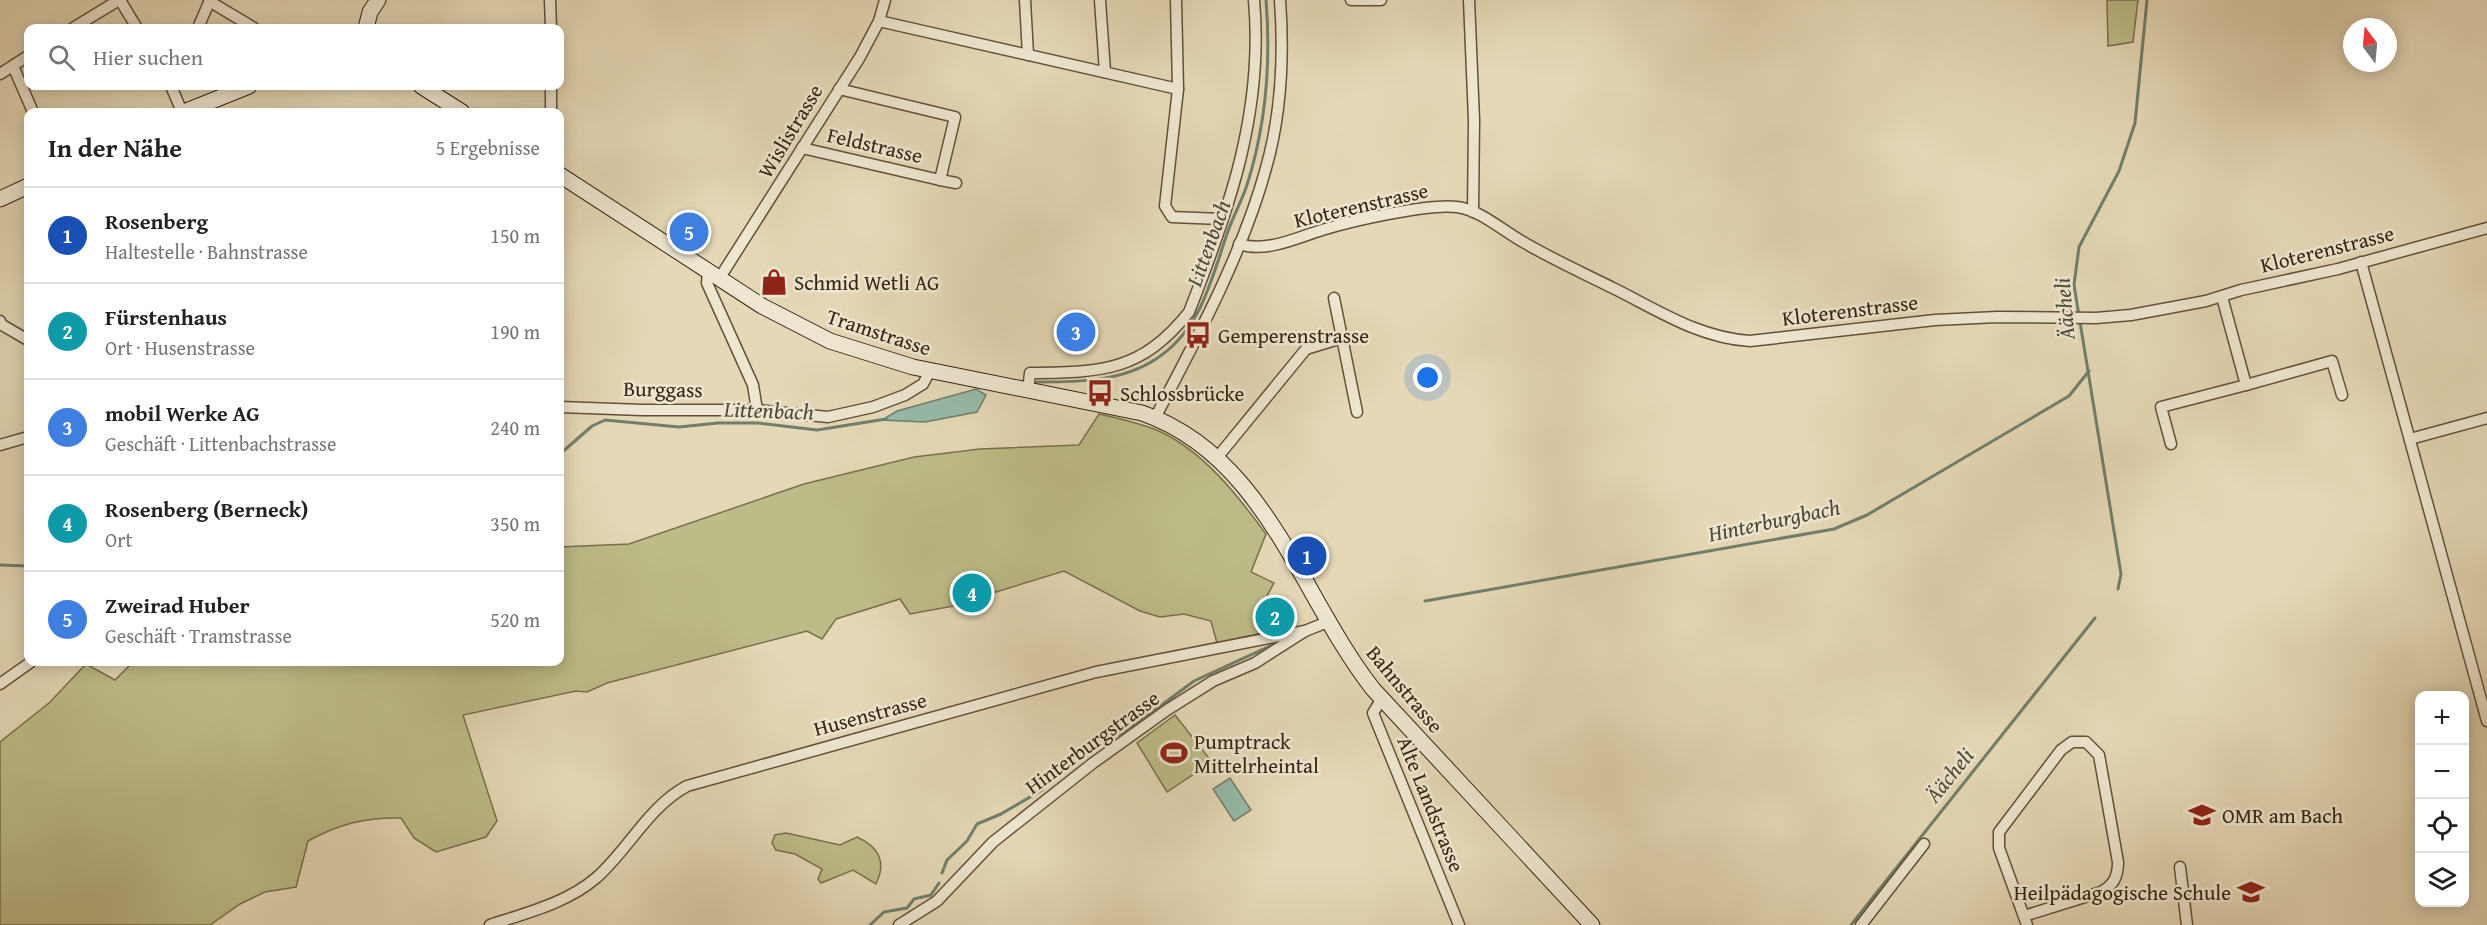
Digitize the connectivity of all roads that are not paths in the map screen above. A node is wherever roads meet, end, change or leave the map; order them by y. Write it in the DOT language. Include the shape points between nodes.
graph roads {
  1 [pos="120,0"];
  2 [pos="378,0"];
  3 [pos="550,0"];
  4 [pos="885,0"];
  5 [pos="1025,0"];
  6 [pos="1100,0"];
  7 [pos="1176,0"];
  8 [pos="1254,0"];
  9 [pos="1280,0"];
  10 [pos="1351,0"];
  11 [pos="1381,0"];
  12 [pos="1469,0"];
  13 [pos="209,1"];
  14 [pos="879,21"];
  15 [pos="80,24"];
  16 [pos="135,24"];
  17 [pos="200,24"];
  18 [pos="247,24"];
  19 [pos="367,24"];
  20 [pos="551,24"];
  21 [pos="1028,55"];
  22 [pos="24,59"];
  23 [pos="13,66"];
  24 [pos="1105,72"];
  25 [pos="0,74"];
  26 [pos="838,88"];
  27 [pos="1178,89"];
  28 [pos="173,90"];
  29 [pos="239,90"];
  30 [pos="427,90"];
  31 [pos="551,90"];
  32 [pos="31,108"];
  33 [pos="181,108"];
  34 [pos="193,108"];
  35 [pos="456,108"];
  36 [pos="551,108"];
  37 [pos="802,148"];
  38 [pos="564,178"];
  39 [pos="940,180"];
  40 [pos="956,183"];
  41 [pos="24,188"];
  42 [pos="0,199"];
  43 [pos="1473,212"];
  44 [pos="1221,219"];
  45 [pos="2487,228"];
  46 [pos="1241,245"];
  47 [pos="2361,262"];
  48 [pos="713,275"];
  49 [pos="2222,297"];
  50 [pos="1334,298"];
  51 [pos="0,321"];
  52 [pos="24,336"];
  53 [pos="1342,338"];
  54 [pos="930,371"];
  55 [pos="2246,385"];
  56 [pos="1028,390"];
  57 [pos="2342,395"];
  58 [pos="564,406"];
  59 [pos="757,410"];
  60 [pos="1357,412"];
  61 [pos="1155,418"];
  62 [pos="2487,418"];
  63 [pos="24,438"];
  64 [pos="2409,439"];
  65 [pos="2171,444"];
  66 [pos="0,445"];
  67 [pos="1216,459"];
  68 [pos="1330,621"];
  69 [pos="1305,630"];
  70 [pos="25,666"];
  71 [pos="0,684"];
  72 [pos="1381,700"];
  73 [pos="2487,721"];
  74 [pos="1924,844"];
  75 [pos="2180,867"];
  76 [pos="2026,920"];
  77 [pos="490,925"];
  78 [pos="899,925"];
  79 [pos="1459,925"];
  80 [pos="1592,925"];
  81 [pos="1861,925"];
  82 [pos="2187,925"];
  1 -- 15 [label="street"];
  1 -- 16 [label="street"];
  2 -- 19 [label="main road"];
  3 -- 20 [label="street"];
  4 -- 14 [label="street, Wislistrasse"];
  5 -- 21 [label="street"];
  6 -- 24 [label="street"];
  7 -- 27 [label="street"];
  8 -- 44 [label="street" via="1257,46 1253,101 1244,149"];
  9 -- 46 [label="street" via="1281,58 1274,130"];
  10 -- 11 [label="street"];
  12 -- 43 [label="street"];
  13 -- 17 [label="street"];
  13 -- 18 [label="street"];
  14 -- 21 [label="street"];
  14 -- 26 [label="street, Wislistrasse"];
  21 -- 24 [label="street"];
  22 -- 23 [label="street"];
  23 -- 25 [label="street"];
  23 -- 32 [label="street"];
  24 -- 27 [label="street"];
  26 -- 37 [label="street, Wislistrasse"];
  26 -- 39 [label="street, Feldstrasse" via="958,118"];
  27 -- 44 [label="street" via="1165,206 1173,218 1181,220"];
  28 -- 33 [label="street"];
  29 -- 34 [label="main road"];
  30 -- 35 [label="main road"];
  31 -- 36 [label="street"];
  37 -- 39 [label="street, Feldstrasse"];
  37 -- 48 [label="street, Wislistrasse"];
  38 -- 48 [label="main road, Tramstrasse"];
  39 -- 40 [label="street, Feldstrasse"];
  41 -- 42 [label="main road"];
  43 -- 46 [label="street, Kloterenstrasse" via="1434,207 1268,246 1252,249"];
  43 -- 49 [label="street, Kloterenstrasse" via="1526,244 1663,314 1711,336 1727,339 1785,338 1947,319 2087,318 2142,313"];
  44 -- 56 [label="street" via="1189,312 1173,332 1151,350 1118,367 1030,373"];
  45 -- 47 [label="street, Kloterenstrasse"];
  46 -- 61 [label="street"];
  47 -- 49 [label="street, Kloterenstrasse"];
  47 -- 64 [label="street"];
  48 -- 54 [label="main road, Tramstrasse" via="789,322 830,341 875,358"];
  48 -- 59 [label="street" via="707,283 753,385"];
  49 -- 55 [label="street"];
  50 -- 53 [label="street"];
  51 -- 52 [label="street"];
  53 -- 60 [label="street"];
  53 -- 67 [label="street" via="1306,349"];
  54 -- 56 [label="main road, Tramstrasse"];
  54 -- 59 [label="street, Burggass" via="923,384 905,395 850,413 814,417"];
  55 -- 57 [label="street" via="2332,361"];
  55 -- 65 [label="street" via="2161,406"];
  56 -- 61 [label="main road, Tramstrasse"];
  58 -- 59 [label="street, Burggass"];
  61 -- 67 [label="main road, Bahnstrasse" via="1178,428"];
  62 -- 64 [label="street"];
  63 -- 66 [label="street"];
  64 -- 73 [label="street"];
  67 -- 68 [label="main road, Bahnstrasse" via="1247,491 1274,528"];
  68 -- 69 [label="street, Hinterburgstrasse"];
  68 -- 72 [label="main road, Bahnstrasse" via="1355,666"];
  69 -- 77 [label="street, Husenstrasse" via="1096,672 687,786 666,800 595,879 560,900"];
  69 -- 78 [label="street, Hinterburgstrasse" via="1255,663 1213,681 1093,764 993,842 937,901"];
  70 -- 71 [label="street"];
  72 -- 79 [label="street, Alte Landstrasse" via="1372,713"];
  72 -- 80 [label="main road, Bahnstrasse"];
  74 -- 81 [label="street"];
  75 -- 82 [label="street"];
  76 -- 76 [label="street" via="1999,848 1999,832 2061,750 2072,742 2086,742 2099,755 2117,874 2101,892"];
}
